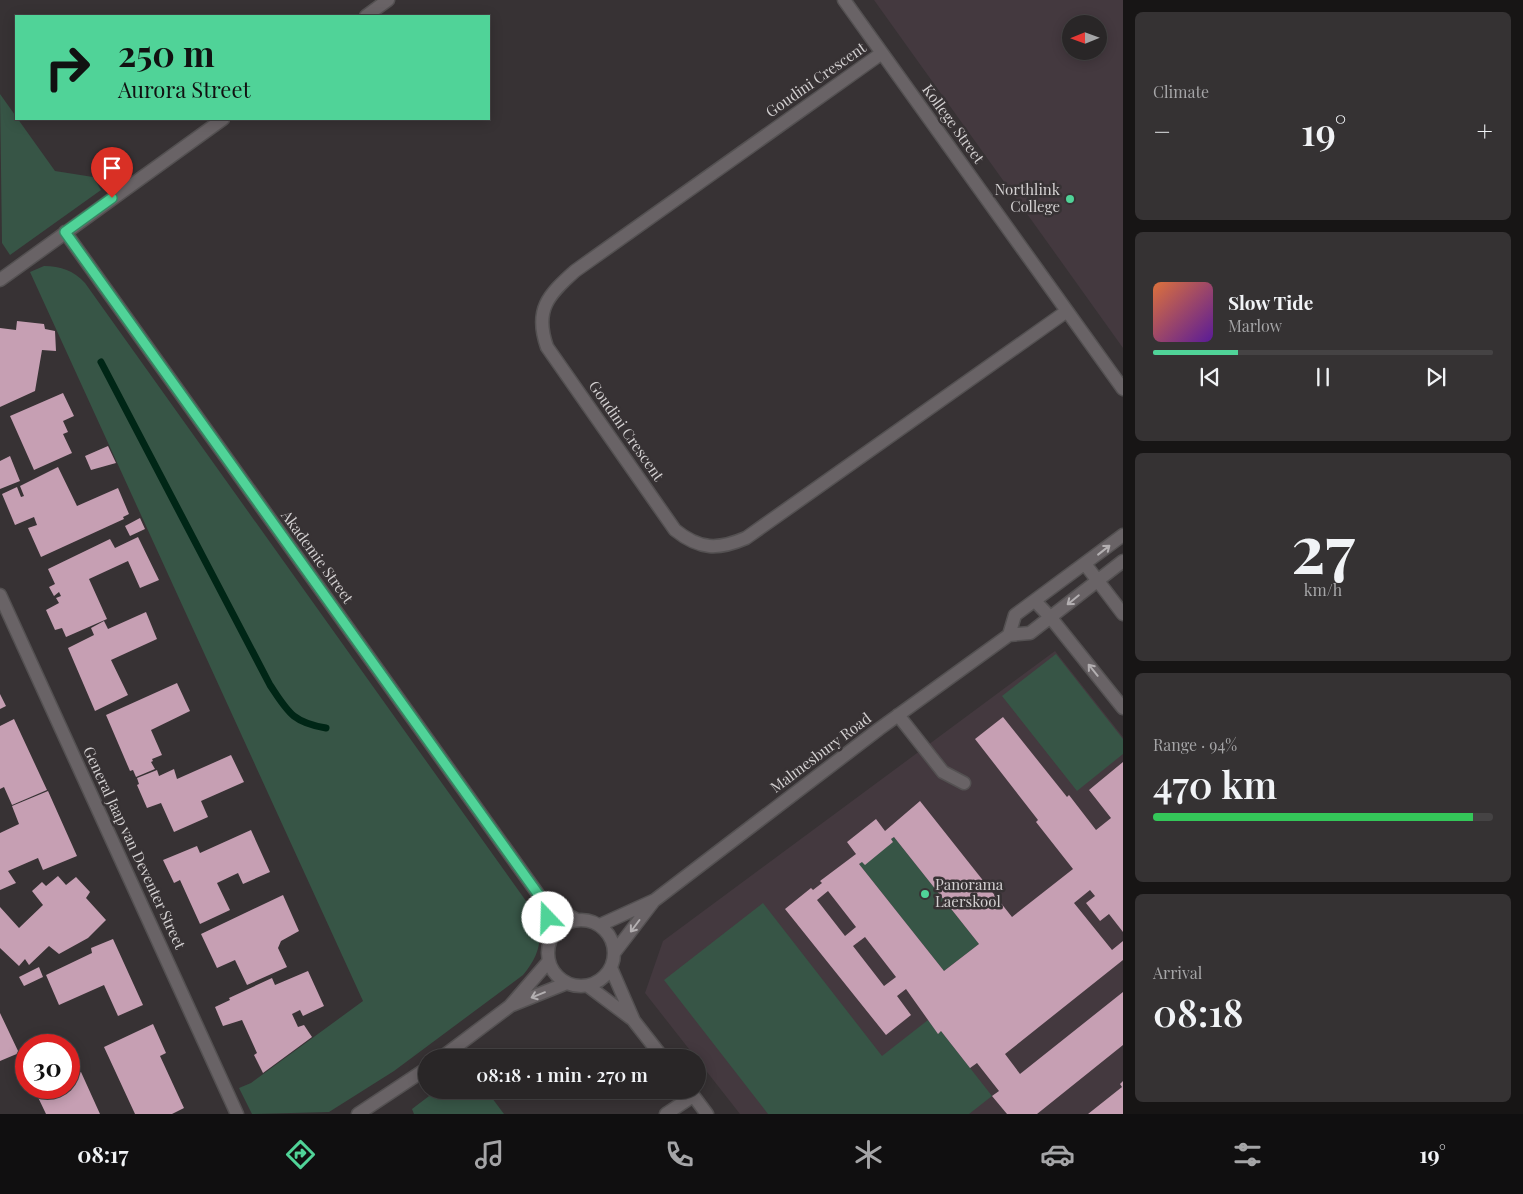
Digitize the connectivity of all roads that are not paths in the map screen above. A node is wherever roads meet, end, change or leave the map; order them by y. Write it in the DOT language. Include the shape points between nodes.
graph roads {
  1 [pos="388,0"];
  2 [pos="844,0"];
  3 [pos="367,15"];
  4 [pos="882,53"];
  5 [pos="222,120"];
  6 [pos="65,232"];
  7 [pos="0,280"];
  8 [pos="1067,311"];
  9 [pos="1123,389"];
  10 [pos="1123,535"];
  11 [pos="1123,561"];
  12 [pos="1086,564"];
  13 [pos="1097,580"];
  14 [pos="0,595"];
  15 [pos="1034,601"];
  16 [pos="1123,614"];
  17 [pos="1051,618"];
  18 [pos="1009,635"];
  19 [pos="1123,708"];
  20 [pos="898,715"];
  21 [pos="964,783"];
  22 [pos="655,900"];
  23 [pos="543,901"];
  24 [pos="577,920"];
  25 [pos="600,925"];
  26 [pos="553,935"];
  27 [pos="614,953"];
  28 [pos="549,961"];
  29 [pos="611,968"];
  30 [pos="567,983"];
  31 [pos="588,986"];
  32 [pos="510,1006"];
  33 [pos="634,1020"];
  34 [pos="453,1049"];
  35 [pos="656,1049"];
  36 [pos="418,1074"];
  37 [pos="684,1099"];
  38 [pos="696,1099"];
  39 [pos="237,1114"];
  40 [pos="358,1114"];
  41 [pos="666,1114"];
  42 [pos="707,1114"];
  1 -- 3 [label="street"];
  2 -- 4 [label="street, Kollege Street"];
  4 -- 8 [label="street, Kollege Street"];
  4 -- 8 [label="street, Goudini Crescent" via="575,271 548,298 541,317 547,347 675,530 690,542 708,546 728,545 746,538"];
  5 -- 6 [label="street"];
  6 -- 7 [label="street"];
  6 -- 23 [label="street, Akademie Street"];
  8 -- 9 [label="street, Kollege Street"];
  12 -- 10 [label="street, one-way"];
  11 -- 13 [label="street, Malmesbury Road"];
  12 -- 13 [label="street"];
  12 -- 15 [label="street"];
  13 -- 16 [label="street"];
  13 -- 17 [label="street, Malmesbury Road, one-way"];
  14 -- 39 [label="street, General Jaap van Deventer Street"];
  15 -- 17 [label="street"];
  15 -- 18 [label="street" via="1015,615"];
  17 -- 18 [label="street, Malmesbury Road" via="1030,633"];
  19 -- 17 [label="street, one-way"];
  18 -- 20 [label="street, Malmesbury Road"];
  20 -- 21 [label="street" via="943,772"];
  20 -- 22 [label="street, Malmesbury Road"];
  22 -- 25 [label="street, Malmesbury Road"];
  22 -- 27 [label="street, Malmesbury Road, one-way"];
  23 -- 24 [label="street, Akademie Street"];
  23 -- 26 [label="street, Akademie Street"];
  24 -- 25 [label="street"];
  24 -- 26 [label="street" via="562,926"];
  25 -- 27 [label="street" via="610,936"];
  26 -- 28 [label="street" via="548,948"];
  27 -- 29 [label="street"];
  28 -- 30 [label="street" via="554,973"];
  28 -- 32 [label="street"];
  29 -- 31 [label="street" via="600,981"];
  29 -- 33 [label="street"];
  30 -- 31 [label="street"];
  30 -- 32 [label="street, one-way"];
  31 -- 33 [label="street"];
  32 -- 34 [label="street"];
  33 -- 35 [label="street"];
  36 -- 40 [label="street"];
  37 -- 41 [label="street"];
  38 -- 42 [label="street"];
}
